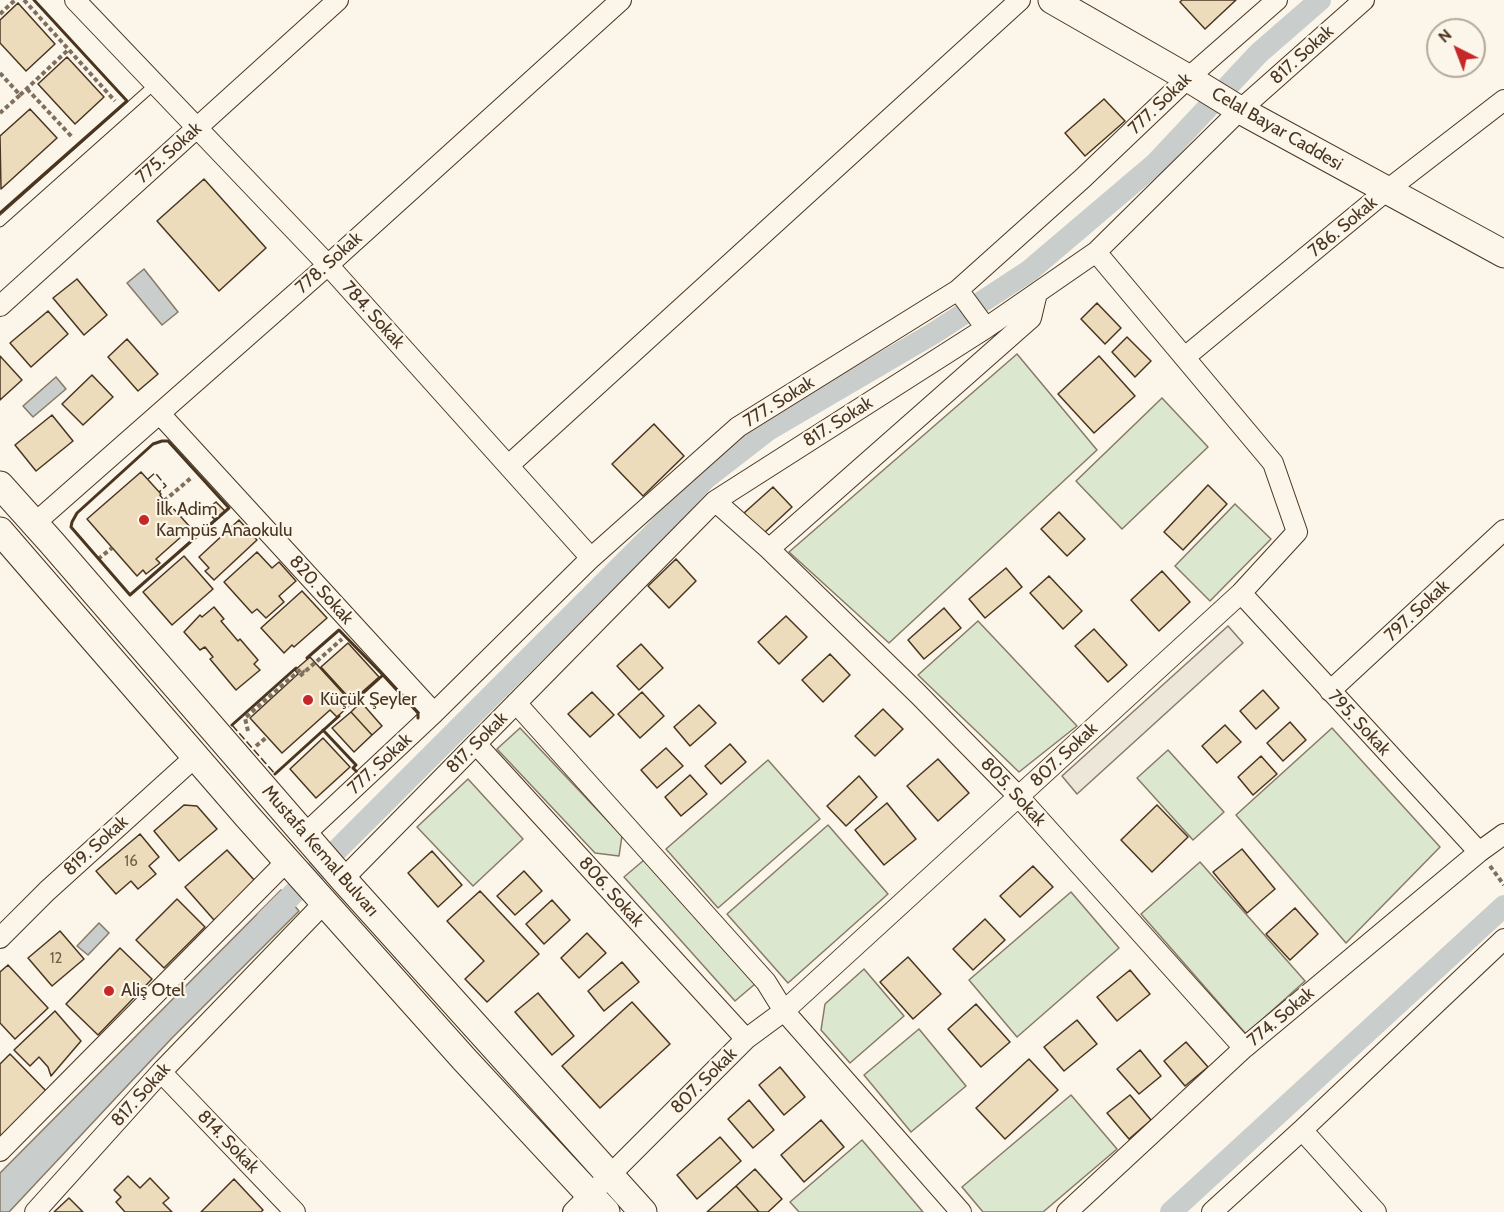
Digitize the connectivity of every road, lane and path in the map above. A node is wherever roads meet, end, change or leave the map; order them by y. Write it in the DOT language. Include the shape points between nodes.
graph roads {
  1 [pos="15,0"];
  2 [pos="24,0"];
  3 [pos="75,0"];
  4 [pos="338,0"];
  5 [pos="621,0"];
  6 [pos="1020,0"];
  7 [pos="1052,0"];
  8 [pos="1277,0"];
  9 [pos="1364,0"];
  10 [pos="0,14"];
  11 [pos="69,49"];
  12 [pos="0,73"];
  13 [pos="1188,78"];
  14 [pos="155,84"];
  15 [pos="27,88"];
  16 [pos="20,94"];
  17 [pos="1504,100"];
  18 [pos="107,107"];
  19 [pos="1240,110"];
  20 [pos="0,112"];
  21 [pos="197,128"];
  22 [pos="81,130"];
  23 [pos="1386,191"];
  24 [pos="0,222"];
  25 [pos="1096,252"];
  26 [pos="1504,254"];
  27 [pos="328,265"];
  28 [pos="957,290"];
  29 [pos="1037,292"];
  30 [pos="0,306"];
  31 [pos="986,328"];
  32 [pos="1185,357"];
  33 [pos="160,414"];
  34 [pos="509,465"];
  35 [pos="197,472"];
  36 [pos="0,486"];
  37 [pos="164,501"];
  38 [pos="715,501"];
  39 [pos="35,523"];
  40 [pos="1504,530"];
  41 [pos="0,531"];
  42 [pos="112,548"];
  43 [pos="769,549"];
  44 [pos="591,558"];
  45 [pos="99,559"];
  46 [pos="1241,593"];
  47 [pos="345,636"];
  48 [pos="1330,691"];
  49 [pos="516,703"];
  50 [pos="434,713"];
  51 [pos="476,744"];
  52 [pos="256,747"];
  53 [pos="195,757"];
  54 [pos="1019,797"];
  55 [pos="305,834"];
  56 [pos="1504,834"];
  57 [pos="1482,856"];
  58 [pos="287,861"];
  59 [pos="344,879"];
  60 [pos="1504,885"];
  61 [pos="324,903"];
  62 [pos="0,938"];
  63 [pos="1504,939"];
  64 [pos="784,1011"];
  65 [pos="746,1039"];
  66 [pos="1244,1048"];
  67 [pos="161,1072"];
  68 [pos="1302,1130"];
  69 [pos="0,1151"];
  70 [pos="611,1174"];
  71 [pos="590,1206"];
  72 [pos="35,1212"];
  73 [pos="295,1212"];
  74 [pos="643,1212"];
  75 [pos="961,1212"];
  76 [pos="1067,1212"];
  77 [pos="1212,1212"];
  78 [pos="1376,1212"];
  1 -- 10 [label="path"];
  2 -- 11 [label="path"];
  3 -- 14 [label="street, 784. Sokak"];
  4 -- 21 [label="street, 775. Sokak"];
  5 -- 27 [label="street, 778. Sokak"];
  6 -- 34 [label="street"];
  7 -- 13 [label="main road, Celal Bayar Caddesi"];
  8 -- 13 [label="street, 777. Sokak"];
  9 -- 19 [label="street, 817. Sokak"];
  11 -- 15 [label="path"];
  11 -- 18 [label="path" via="116,100"];
  12 -- 16 [label="path"];
  13 -- 19 [label="main road, Celal Bayar Caddesi"];
  13 -- 28 [label="street, 777. Sokak"];
  14 -- 21 [label="street, 784. Sokak"];
  14 -- 24 [label="lane"];
  15 -- 16 [label="path"];
  15 -- 22 [label="path" via="72,138"];
  16 -- 20 [label="path"];
  17 -- 23 [label="street, 786. Sokak"];
  19 -- 23 [label="main road, Celal Bayar Caddesi"];
  19 -- 25 [label="street, 817. Sokak"];
  21 -- 27 [label="street, 784. Sokak"];
  21 -- 30 [label="street, 775. Sokak"];
  23 -- 26 [label="main road, Celal Bayar Caddesi"];
  23 -- 32 [label="street, 786. Sokak"];
  25 -- 29 [label="street, 817. Sokak"];
  25 -- 32 [label="street, 807. Sokak"];
  27 -- 33 [label="street, 778. Sokak"];
  27 -- 34 [label="street, 784. Sokak"];
  28 -- 31 [label="street"];
  28 -- 44 [label="street, 777. Sokak" via="738,427"];
  29 -- 31 [label="street, 817. Sokak"];
  29 -- 43 [label="street" via="1031,318"];
  31 -- 38 [label="street, 817. Sokak"];
  32 -- 46 [label="street, 807. Sokak" via="1273,462 1297,532"];
  33 -- 39 [label="street, 778. Sokak"];
  33 -- 50 [label="street, 820. Sokak"];
  34 -- 44 [label="street, 784. Sokak"];
  35 -- 37 [label="path"];
  36 -- 39 [label="main road, Mustafa Kemal Bulvarı"];
  38 -- 43 [label="street, 805. Sokak"];
  38 -- 49 [label="street, 817. Sokak"];
  39 -- 55 [label="main road, Mustafa Kemal Bulvarı"];
  40 -- 48 [label="street, 797. Sokak"];
  41 -- 53 [label="main road, Mustafa Kemal Bulvarı"];
  42 -- 45 [label="path"];
  43 -- 54 [label="street, 805. Sokak"];
  44 -- 50 [label="street, 777. Sokak"];
  46 -- 48 [label="street, 795. Sokak"];
  46 -- 54 [label="street, 807. Sokak"];
  47 -- 52 [label="path" via="245,718 249,739"];
  48 -- 57 [label="street, 795. Sokak"];
  49 -- 51 [label="street, 817. Sokak"];
  49 -- 64 [label="street" via="766,982"];
  50 -- 55 [label="street, 777. Sokak"];
  51 -- 59 [label="street, 817. Sokak"];
  51 -- 65 [label="street, 806. Sokak"];
  53 -- 58 [label="main road, Mustafa Kemal Bulvarı"];
  53 -- 62 [label="street, 819. Sokak"];
  54 -- 64 [label="street, 807. Sokak"];
  54 -- 66 [label="street, 805. Sokak"];
  55 -- 59 [label="main road, Mustafa Kemal Bulvarı"];
  56 -- 57 [label="street, 774. Sokak"];
  57 -- 60 [label="path"];
  57 -- 66 [label="street, 774. Sokak"];
  58 -- 61 [label="main road, Mustafa Kemal Bulvarı"];
  58 -- 69 [label="street"];
  59 -- 70 [label="main road, Mustafa Kemal Bulvarı"];
  61 -- 67 [label="street, 817. Sokak"];
  61 -- 71 [label="main road, Mustafa Kemal Bulvarı"];
  63 -- 68 [label="street"];
  64 -- 65 [label="street, 807. Sokak"];
  64 -- 75 [label="street"];
  65 -- 70 [label="street, 807. Sokak"];
  66 -- 76 [label="street, 774. Sokak"];
  67 -- 72 [label="street, 817. Sokak"];
  67 -- 73 [label="street, 814. Sokak"];
  68 -- 77 [label="street"];
  68 -- 78 [label="street"];
  70 -- 71 [label="street, 807. Sokak"];
  70 -- 74 [label="main road, Mustafa Kemal Bulvarı"];
}
